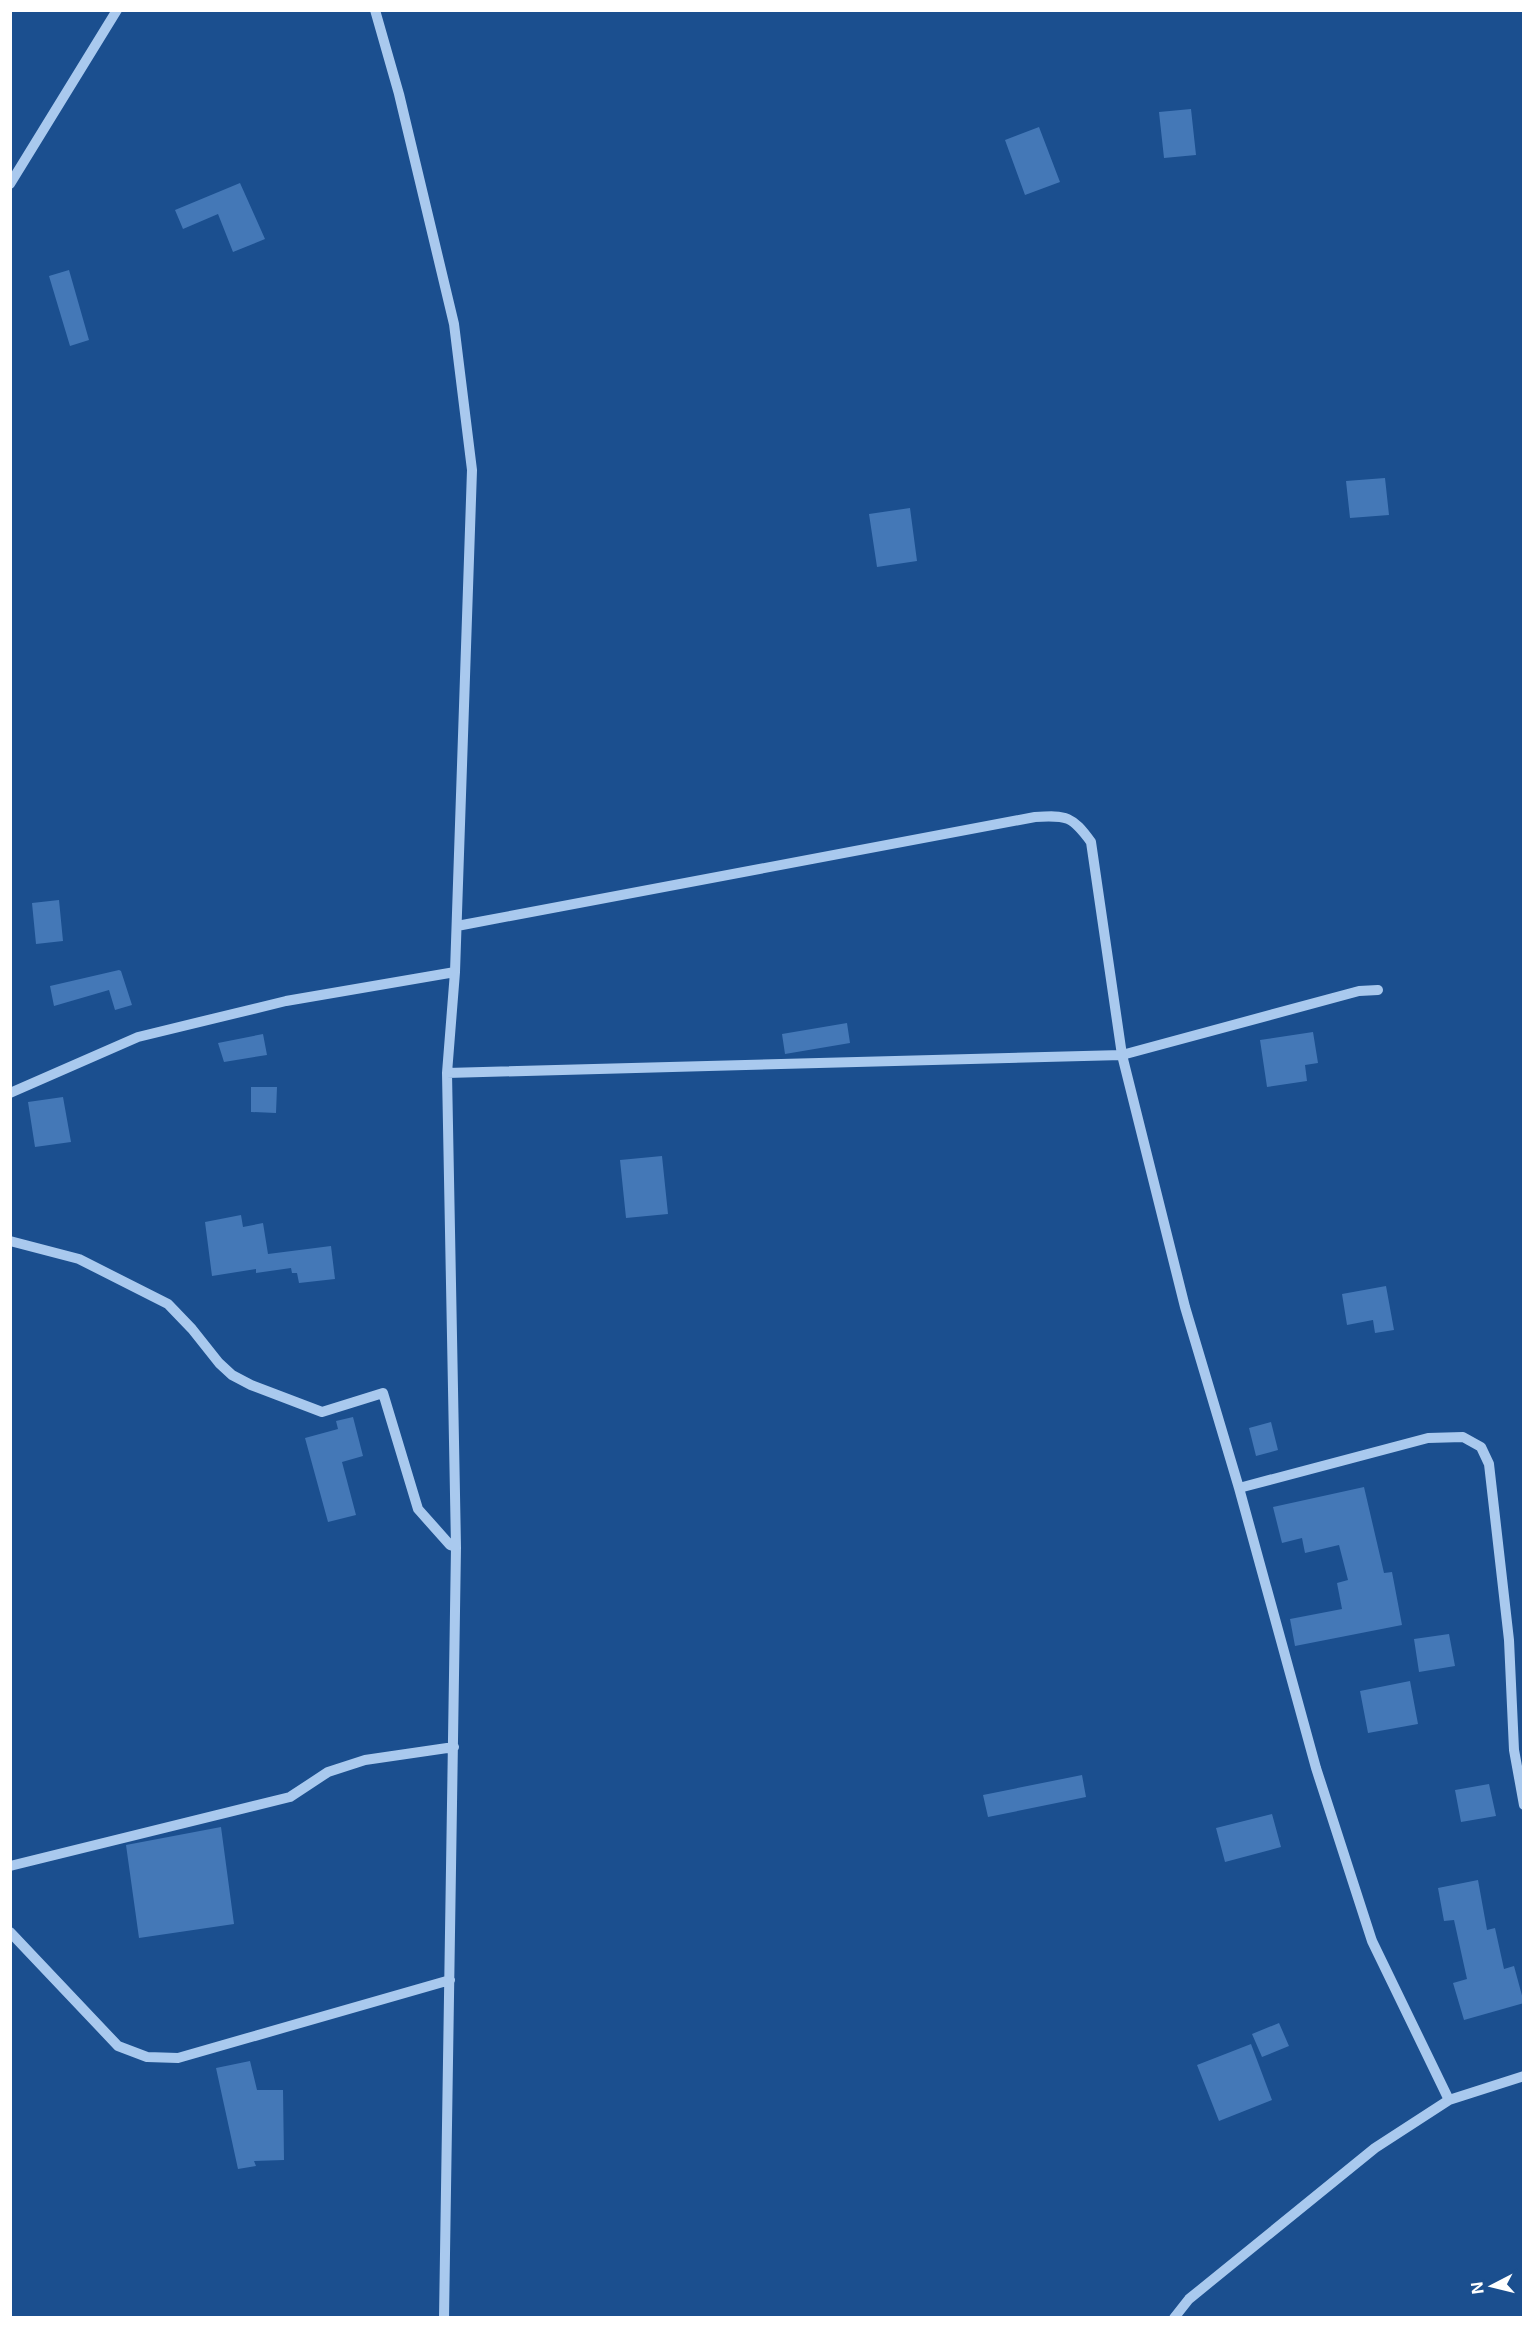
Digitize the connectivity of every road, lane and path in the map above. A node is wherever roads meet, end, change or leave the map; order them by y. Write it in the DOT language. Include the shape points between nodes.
graph roads {
  1 [pos="117,10"];
  2 [pos="375,10"];
  3 [pos="10,184"];
  4 [pos="457,926"];
  5 [pos="455,972"];
  6 [pos="1378,990"];
  7 [pos="1122,1055"];
  8 [pos="447,1073"];
  9 [pos="10,1093"];
  10 [pos="10,1241"];
  11 [pos="1239,1488"];
  12 [pos="456,1547"];
  13 [pos="454,1747"];
  14 [pos="1524,1804"];
  15 [pos="10,1866"];
  16 [pos="10,1932"];
  17 [pos="450,1980"];
  18 [pos="1524,2076"];
  19 [pos="1449,2100"];
  20 [pos="444,2318"];
  21 [pos="1174,2318"];
  1 -- 3 [label="street"];
  2 -- 4 [label="street" via="454,324 472,470"];
  4 -- 5 [label="street"];
  4 -- 7 [label="street" via="1035,817 1059,816 1077,823 1091,842"];
  5 -- 8 [label="street"];
  5 -- 9 [label="street" via="286,1001 138,1037"];
  6 -- 7 [label="street" via="1359,991"];
  7 -- 8 [label="street"];
  7 -- 11 [label="street" via="1185,1307"];
  8 -- 12 [label="street"];
  10 -- 12 [label="street" via="79,1259 168,1304 219,1363 251,1385 322,1412 383,1393 418,1509"];
  11 -- 14 [label="street" via="1428,1438 1463,1437 1481,1447 1489,1464 1509,1640 1514,1750"];
  11 -- 19 [label="street" via="1316,1768 1372,1941"];
  12 -- 13 [label="street"];
  13 -- 15 [label="street" via="365,1760 328,1772 290,1797"];
  13 -- 17 [label="street"];
  16 -- 17 [label="street" via="118,2046 147,2057 178,2058"];
  17 -- 20 [label="street"];
  18 -- 19 [label="street"];
  19 -- 21 [label="street" via="1375,2148 1189,2299"];
}
